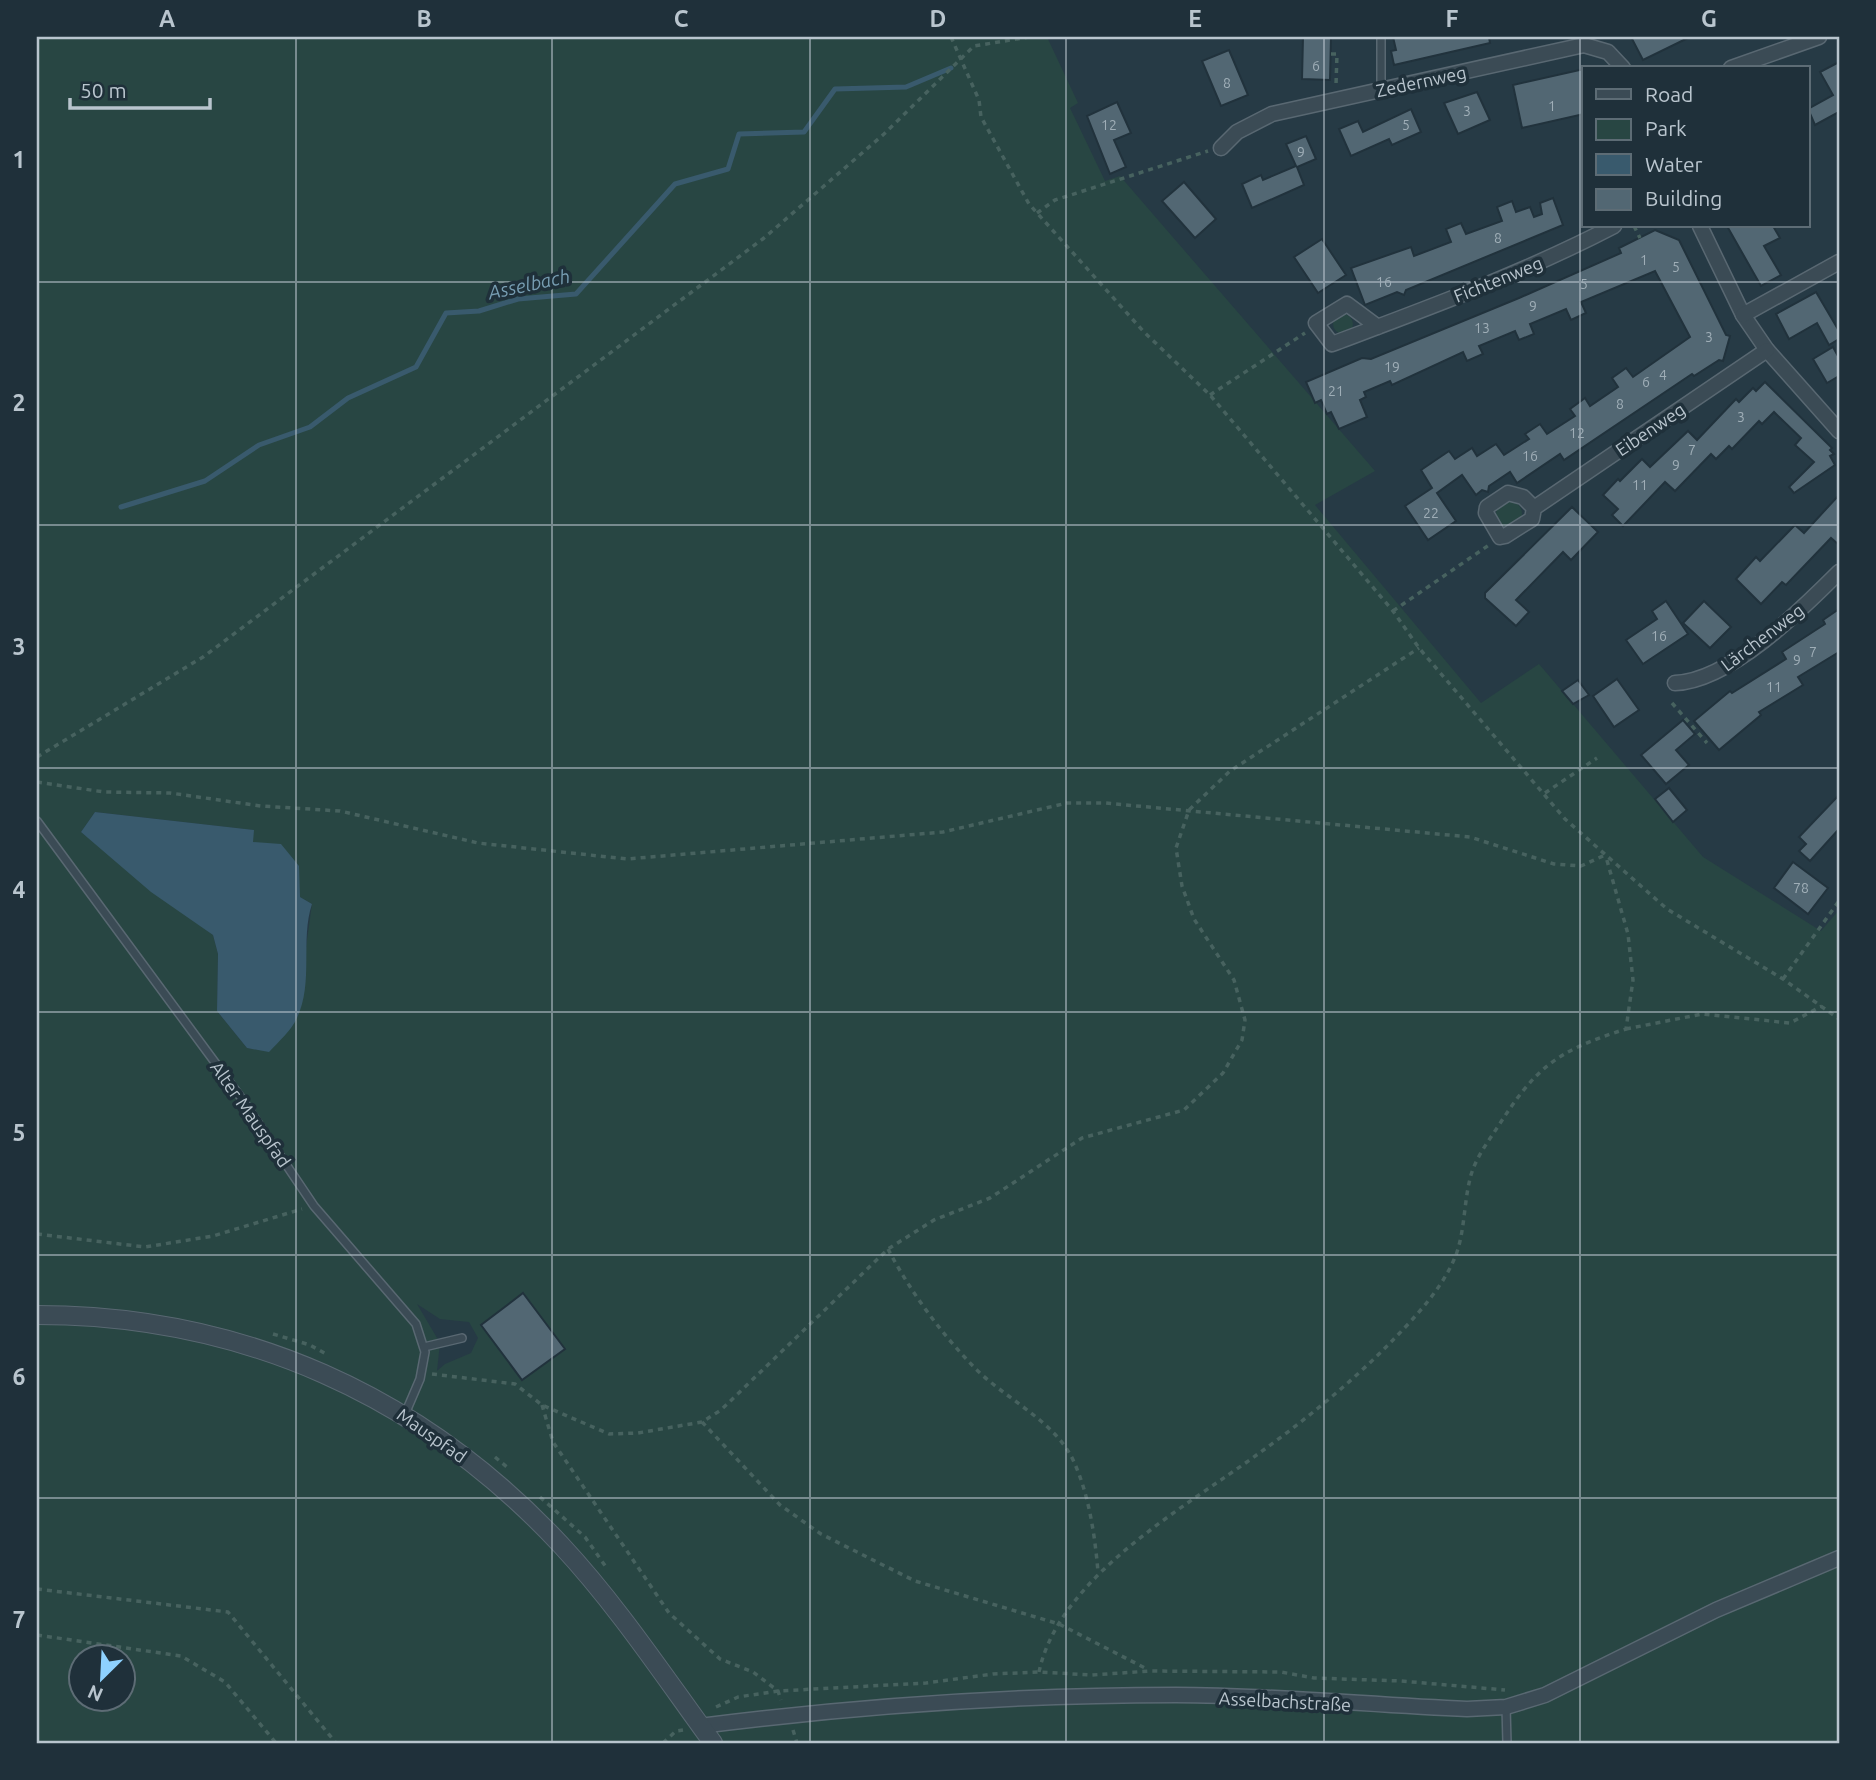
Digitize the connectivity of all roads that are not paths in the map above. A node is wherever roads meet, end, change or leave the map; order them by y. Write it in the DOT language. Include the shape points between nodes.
graph roads {
  1 [pos="1819,37"];
  2 [pos="1381,38"];
  3 [pos="1584,41"];
  4 [pos="1621,66"];
  5 [pos="1737,66"];
  6 [pos="1381,90"];
  7 [pos="1221,148"];
  8 [pos="1610,228"];
  9 [pos="1701,228"];
  10 [pos="1839,262"];
  11 [pos="1743,315"];
  12 [pos="1378,327"];
  13 [pos="1767,350"];
  14 [pos="1839,431"];
  15 [pos="1534,508"];
  16 [pos="1839,572"];
  17 [pos="1675,683"];
  18 [pos="37,821"];
  19 [pos="37,1315"];
  20 [pos="461,1338"];
  21 [pos="424,1347"];
  22 [pos="405,1414"];
  23 [pos="1839,1558"];
  24 [pos="1506,1707"];
  25 [pos="700,1726"];
  26 [pos="713,1743"];
  27 [pos="1507,1743"];
  1 -- 5 [label="street"];
  2 -- 6 [label="lane"];
  3 -- 4 [label="street, Zedernweg" via="1608,52"];
  3 -- 6 [label="street, Zedernweg"];
  6 -- 7 [label="street, Zedernweg" via="1272,114 1237,132"];
  8 -- 12 [label="street, Fichtenweg" via="1509,276"];
  9 -- 11 [label="street"];
  10 -- 11 [label="street"];
  11 -- 13 [label="street"];
  12 -- 12 [label="street, Fichtenweg" via="1332,344 1317,323 1347,304"];
  13 -- 14 [label="street"];
  13 -- 15 [label="street, Eibenweg"];
  15 -- 15 [label="street, Eibenweg" via="1523,497 1508,493 1487,507 1487,519 1500,537 1532,519"];
  16 -- 17 [label="street, Lärchenweg" via="1741,656 1715,672"];
  18 -- 21 [label="lane, Alter Mauspfad" via="242,1099 314,1206 410,1316"];
  19 -- 22 [label="street, Mauspfad" via="143,1322 241,1344 337,1378"];
  20 -- 21 [label="lane"];
  21 -- 22 [label="lane, Alter Mauspfad" via="422,1373"];
  22 -- 25 [label="street, Mauspfad" via="481,1470 561,1545"];
  23 -- 24 [label="street, Asselbachstraße" via="1716,1610 1545,1695"];
  24 -- 25 [label="street, Asselbachstraße" via="1177,1695 1016,1700"];
  24 -- 27 [label="lane"];
  25 -- 26 [label="street, Mauspfad"];
}
